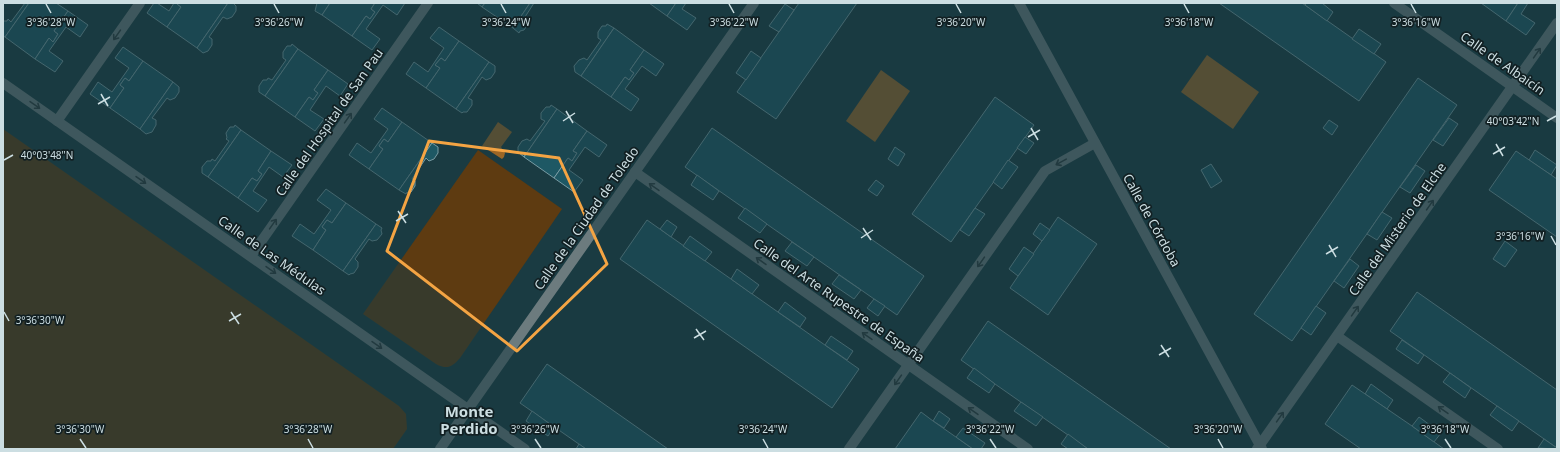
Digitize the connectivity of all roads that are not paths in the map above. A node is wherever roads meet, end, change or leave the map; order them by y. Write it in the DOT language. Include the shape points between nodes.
graph roads {
  1 [pos="140,3"];
  2 [pos="428,3"];
  3 [pos="754,3"];
  4 [pos="1019,3"];
  5 [pos="1394,3"];
  6 [pos="1557,23"];
  7 [pos="3,83"];
  8 [pos="1513,87"];
  9 [pos="1557,118"];
  10 [pos="57,121"];
  11 [pos="1095,143"];
  12 [pos="635,172"];
  13 [pos="251,256"];
  14 [pos="1337,336"];
  15 [pos="908,365"];
  16 [pos="468,410"];
  17 [pos="1260,448"];
  18 [pos="440,449"];
  19 [pos="526,449"];
  20 [pos="849,449"];
  21 [pos="1028,449"];
  22 [pos="1498,449"];
  1 -- 10 [label="street, one-way"];
  13 -- 2 [label="street, Calle del Hospital de San Pau, one-way"];
  3 -- 12 [label="street, Calle de la Ciudad de Toledo"];
  4 -- 11 [label="street, Calle de Córdoba"];
  5 -- 8 [label="street, Calle de Albaicín"];
  8 -- 6 [label="street, Calle del Misterio de Elche, one-way"];
  7 -- 10 [label="street, Calle de Las Médulas, one-way"];
  8 -- 9 [label="street, Calle de Albaicín"];
  14 -- 8 [label="street, Calle del Misterio de Elche, one-way"];
  10 -- 13 [label="street, Calle de Las Médulas, one-way"];
  11 -- 15 [label="street, one-way" via="1045,171"];
  11 -- 17 [label="street, Calle de Córdoba"];
  15 -- 12 [label="street, Calle del Arte Rupestre de España, one-way"];
  12 -- 16 [label="street, Calle de la Ciudad de Toledo"];
  13 -- 16 [label="street, Calle de Las Médulas, one-way"];
  17 -- 14 [label="street, Calle del Misterio de Elche, one-way"];
  22 -- 14 [label="street, one-way"];
  15 -- 20 [label="street, one-way"];
  21 -- 15 [label="street, Calle del Arte Rupestre de España, one-way"];
  16 -- 18 [label="street, Calle de la Ciudad de Toledo"];
  16 -- 19 [label="street, Calle de Las Médulas"];
}
